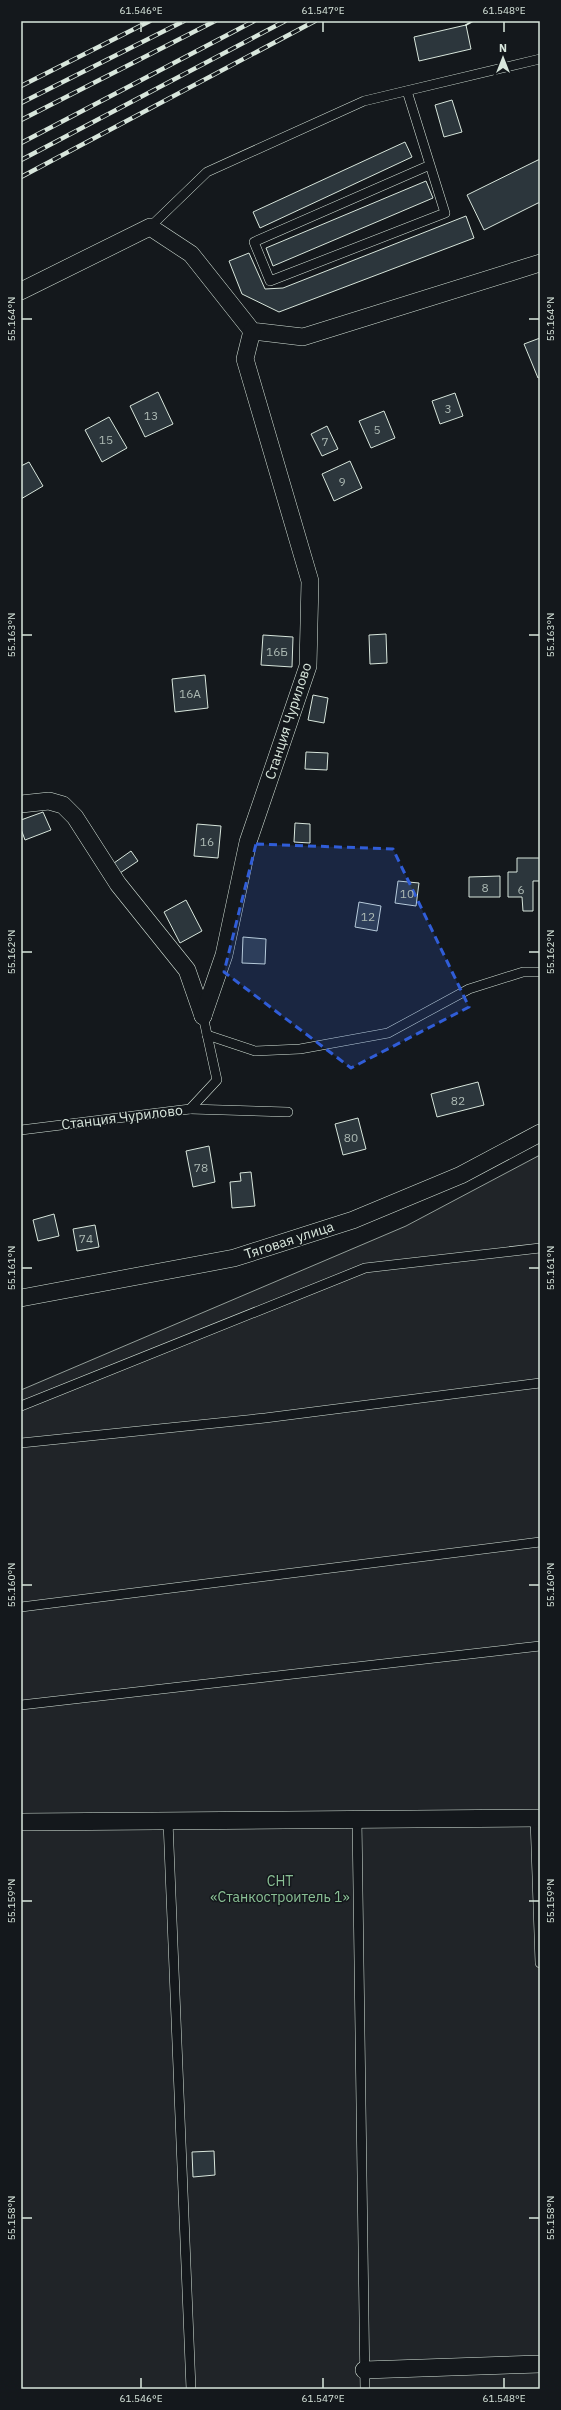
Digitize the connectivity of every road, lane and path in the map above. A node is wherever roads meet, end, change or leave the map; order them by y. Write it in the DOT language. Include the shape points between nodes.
graph roads {
  1 [pos="540,59"];
  2 [pos="407,91"];
  3 [pos="430,165"];
  4 [pos="150,227"];
  5 [pos="540,263"];
  6 [pos="21,291"];
  7 [pos="252,331"];
  8 [pos="21,804"];
  9 [pos="540,972"];
  10 [pos="203,1016"];
  11 [pos="206,1035"];
  12 [pos="190,1109"];
  13 [pos="288,1112"];
  14 [pos="21,1130"];
  15 [pos="540,1133"];
  16 [pos="540,1248"];
  17 [pos="21,1298"];
  18 [pos="540,1383"];
  19 [pos="21,1406"];
  20 [pos="21,1443"];
  21 [pos="540,1542"];
  22 [pos="21,1608"];
  23 [pos="540,1646"];
  24 [pos="21,1705"];
  25 [pos="537,1818"];
  26 [pos="357,1819"];
  27 [pos="168,1821"];
  28 [pos="21,1822"];
  29 [pos="540,1964"];
  30 [pos="540,2364"];
  31 [pos="364,2370"];
  32 [pos="191,2389"];
  33 [pos="365,2389"];
  1 -- 2 [label="lane"];
  2 -- 3 [label="lane"];
  2 -- 4 [label="lane" via="364,101 206,172"];
  3 -- 3 [label="lane" via="445,213 270,281 254,242"];
  4 -- 6 [label="street"];
  4 -- 7 [label="street" via="191,254"];
  5 -- 7 [label="street" via="303,337"];
  7 -- 10 [label="street, Станция Чурилово" via="245,359 310,581 308,666 248,842 224,955"];
  8 -- 10 [label="street, Станция Чурилово" via="49,801 63,805 75,817 118,884 187,970"];
  9 -- 11 [label="lane" via="523,972 469,989 388,1033 300,1049 255,1050"];
  10 -- 11 [label="lane, Станция Чурилово"];
  11 -- 12 [label="lane, Станция Чурилово" via="217,1080"];
  12 -- 13 [label="lane"];
  12 -- 14 [label="lane, Станция Чурилово"];
  15 -- 17 [label="street, Тяговая улица" via="461,1175 353,1220 234,1258"];
  16 -- 19 [label="lane" via="366,1268"];
  18 -- 20 [label="lane" via="265,1418"];
  21 -- 22 [label="lane"];
  23 -- 24 [label="lane"];
  25 -- 26 [label="street"];
  25 -- 29 [label="lane"];
  26 -- 27 [label="street"];
  26 -- 31 [label="lane"];
  27 -- 28 [label="street"];
  27 -- 32 [label="lane"];
  30 -- 31 [label="street"];
  31 -- 33 [label="lane"];
}
